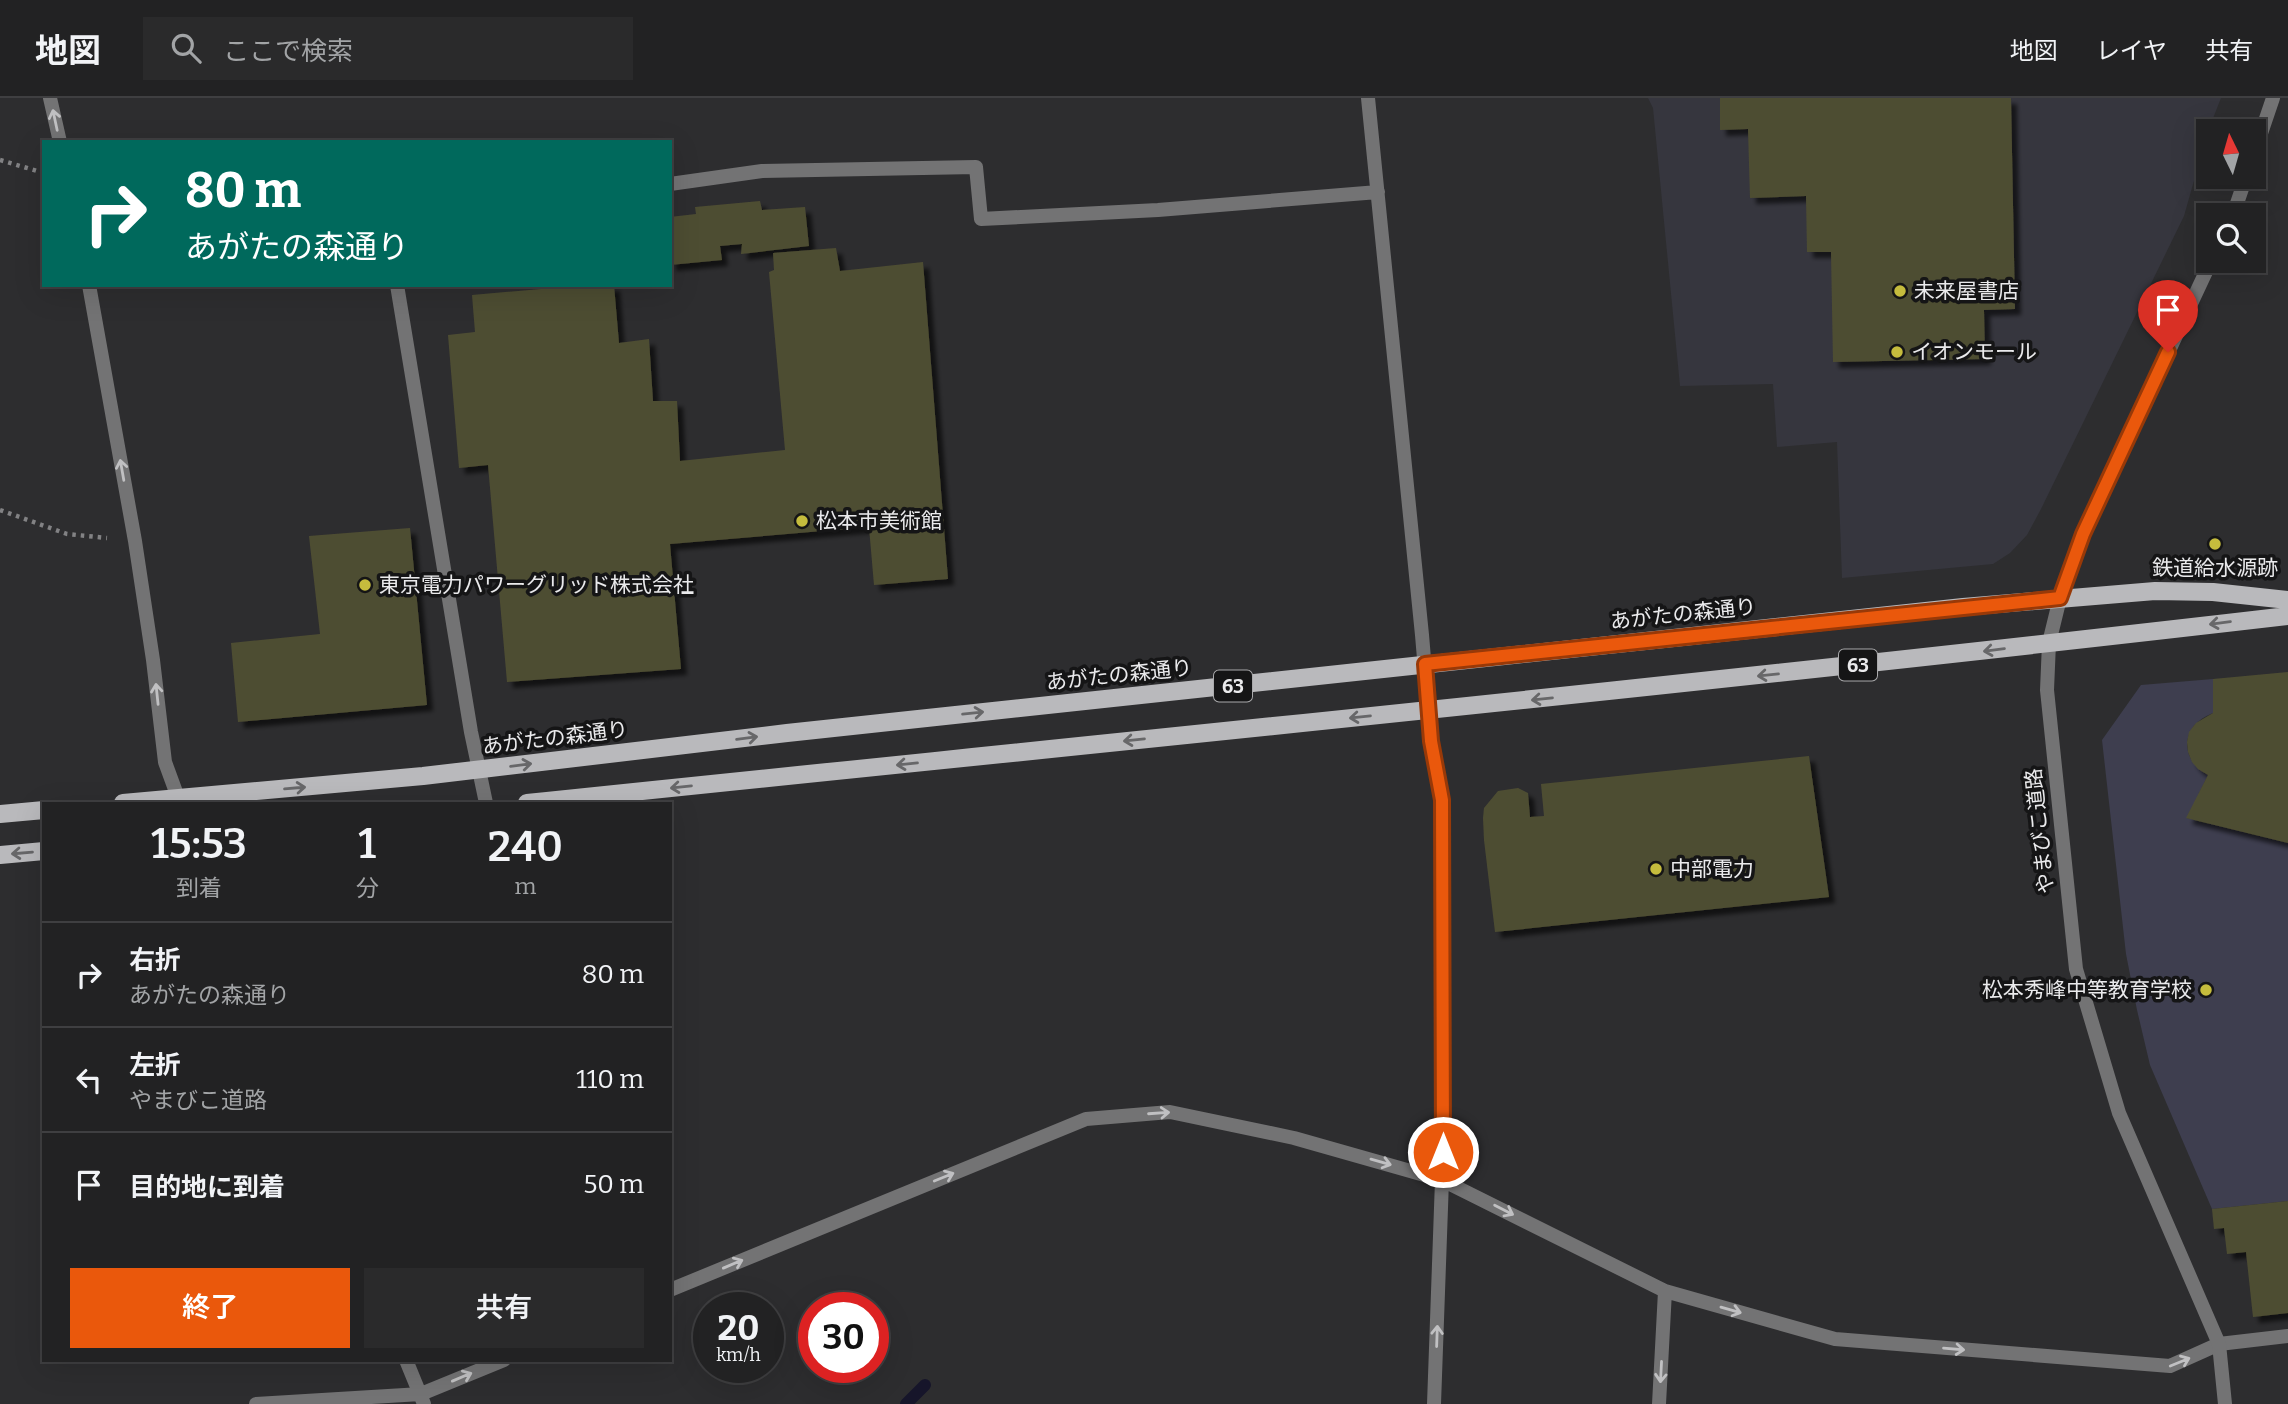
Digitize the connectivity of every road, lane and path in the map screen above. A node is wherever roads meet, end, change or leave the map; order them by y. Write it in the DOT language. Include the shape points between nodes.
graph roads {
  1 [pos="50,98"];
  2 [pos="1368,98"];
  3 [pos="2273,98"];
  4 [pos="2266,119"];
  5 [pos="60,140"];
  6 [pos="0,160"];
  7 [pos="42,172"];
  8 [pos="672,184"];
  9 [pos="1378,192"];
  10 [pos="2205,273"];
  11 [pos="89,287"];
  12 [pos="397,287"];
  13 [pos="0,510"];
  14 [pos="135,541"];
  15 [pos="2060,598"];
  16 [pos="2288,600"];
  17 [pos="2288,615"];
  18 [pos="2049,643"];
  19 [pos="1425,664"];
  20 [pos="1428,711"];
  21 [pos="479,769"];
  22 [pos="179,801"];
  23 [pos="151,802"];
  24 [pos="486,802"];
  25 [pos="537,802"];
  26 [pos="42,810"];
  27 [pos="0,814"];
  28 [pos="42,851"];
  29 [pos="0,855"];
  30 [pos="1443,1180"];
  31 [pos="672,1289"];
  32 [pos="1665,1292"];
  33 [pos="2288,1336"];
  34 [pos="2219,1344"];
  35 [pos="408,1362"];
  36 [pos="500,1362"];
  37 [pos="423,1399"];
  38 [pos="256,1404"];
  39 [pos="1434,1404"];
  40 [pos="1659,1404"];
  41 [pos="2225,1404"];
  5 -- 1 [label="street, one-way"];
  2 -- 9 [label="street"];
  3 -- 4 [label="street"];
  6 -- 7 [label="path"];
  8 -- 9 [label="street" via="762,171 976,167 981,219"];
  9 -- 19 [label="street"];
  10 -- 15 [label="street, やまびこ道路" via="2083,534"];
  14 -- 11 [label="street, one-way"];
  12 -- 21 [label="street"];
  13 -- 14 [label="path" via="67,534"];
  22 -- 14 [label="street, one-way" via="165,762"];
  15 -- 16 [label="main road, あがたの森通り / 63" via="2155,591"];
  15 -- 18 [label="street, やまびこ道路"];
  15 -- 19 [label="main road, あがたの森通り / 63"];
  17 -- 18 [label="main road, 63, one-way"];
  18 -- 20 [label="main road, 63, one-way"];
  18 -- 34 [label="street, やまびこ道路" via="2047,690 2076,968 2119,1113"];
  19 -- 20 [label="street"];
  21 -- 19 [label="main road, あがたの森通り / 63, one-way"];
  20 -- 25 [label="main road, 63, one-way"];
  20 -- 30 [label="street" via="1442,800"];
  22 -- 21 [label="main road, あがたの森通り / 63, one-way"];
  21 -- 24 [label="street"];
  22 -- 23 [label="main road, あがたの森通り / 63"];
  26 -- 27 [label="main road"];
  28 -- 29 [label="main road, one-way"];
  31 -- 30 [label="street, one-way" via="1086,1119 1170,1112 1294,1138"];
  30 -- 32 [label="street, one-way"];
  39 -- 30 [label="street, one-way"];
  32 -- 34 [label="street, one-way" via="1835,1339 2170,1366"];
  32 -- 40 [label="street, one-way"];
  33 -- 34 [label="street"];
  34 -- 41 [label="street, やまびこ道路"];
  35 -- 37 [label="street"];
  37 -- 36 [label="street, one-way"];
  37 -- 38 [label="street"];
}
